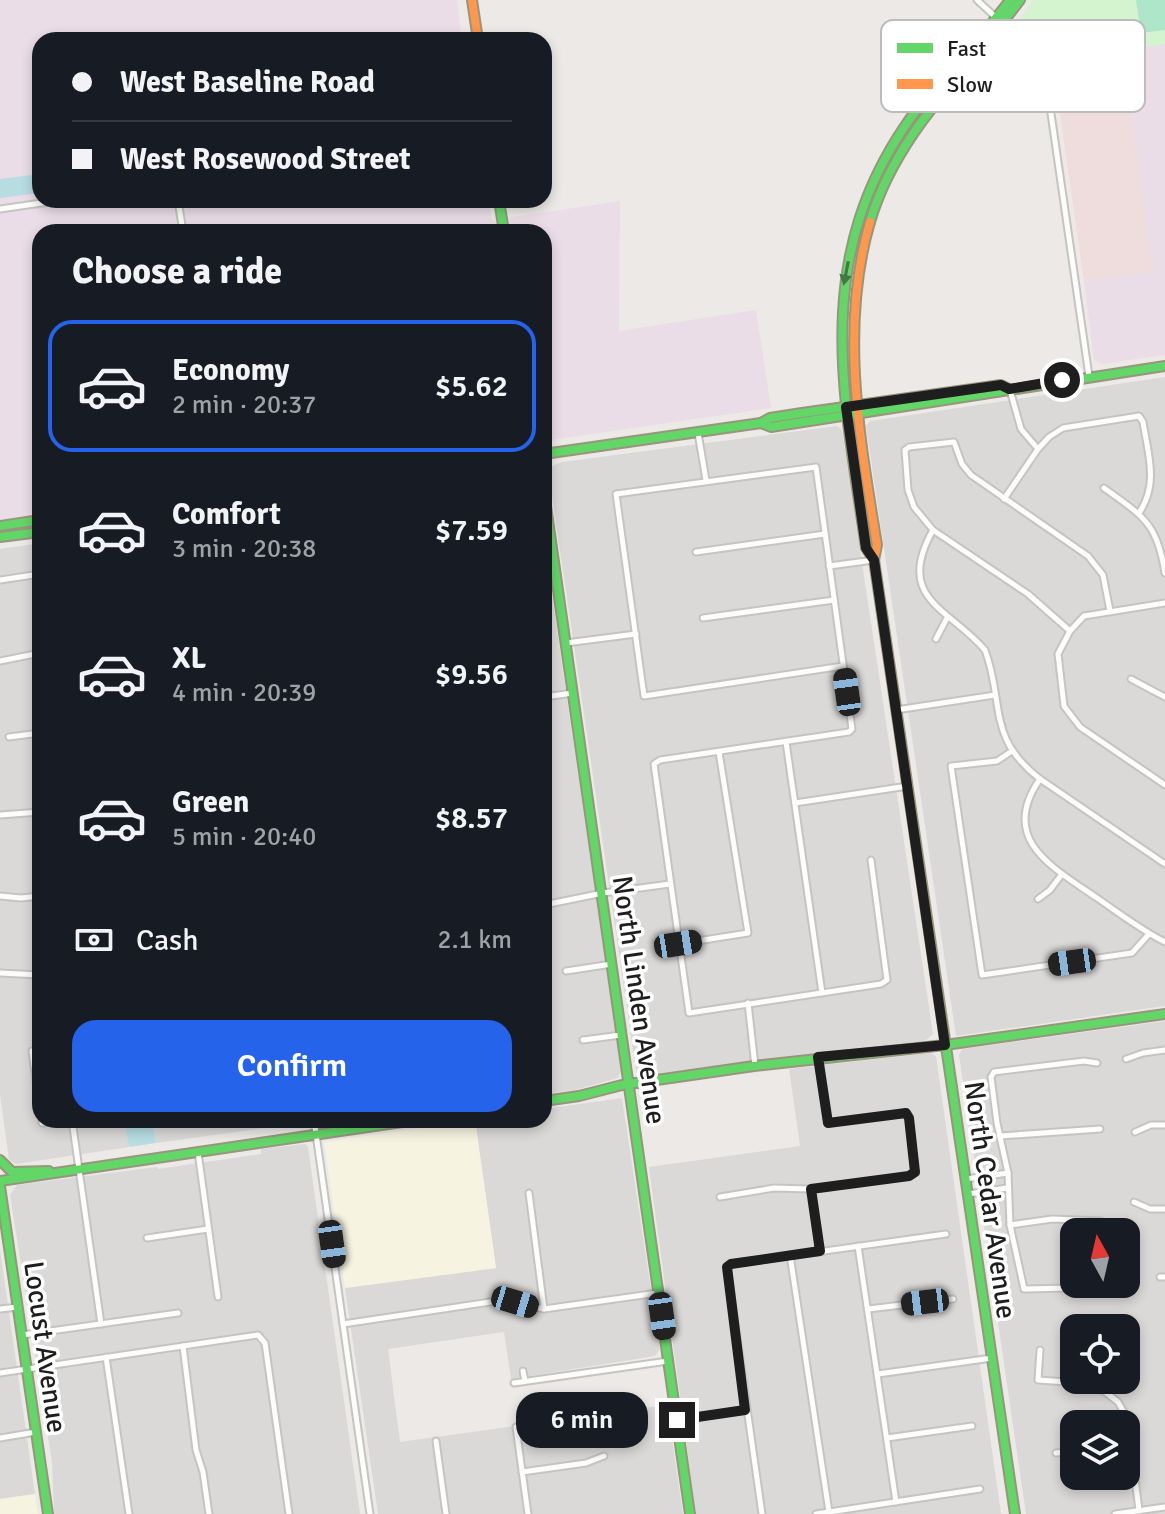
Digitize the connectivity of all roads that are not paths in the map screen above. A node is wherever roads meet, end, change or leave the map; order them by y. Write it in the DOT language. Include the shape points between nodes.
graph roads {
  1 [pos="472,0"];
  2 [pos="977,0"];
  3 [pos="1010,0"];
  4 [pos="1020,0"];
  5 [pos="1000,20"];
  6 [pos="477,32"];
  7 [pos="914,112"];
  8 [pos="927,112"];
  9 [pos="1052,112"];
  10 [pos="32,204"];
  11 [pos="0,209"];
  12 [pos="1165,366"];
  13 [pos="1089,376"];
  14 [pos="1009,389"];
  15 [pos="858,410"];
  16 [pos="847,412"];
  17 [pos="698,432"];
  18 [pos="1038,449"];
  19 [pos="552,453"];
  20 [pos="706,480"];
  21 [pos="1104,488"];
  22 [pos="1004,499"];
  23 [pos="1139,513"];
  24 [pos="32,521"];
  25 [pos="0,526"];
  26 [pos="933,530"];
  27 [pos="32,533"];
  28 [pos="825,534"];
  29 [pos="0,537"];
  30 [pos="552,547"];
  31 [pos="696,552"];
  32 [pos="874,560"];
  33 [pos="829,566"];
  34 [pos="555,567"];
  35 [pos="552,568"];
  36 [pos="1165,573"];
  37 [pos="32,575"];
  38 [pos="0,580"];
  39 [pos="834,600"];
  40 [pos="1165,603"];
  41 [pos="1110,611"];
  42 [pos="703,618"];
  43 [pos="947,618"];
  44 [pos="1070,631"];
  45 [pos="636,634"];
  46 [pos="936,639"];
  47 [pos="566,643"];
  48 [pos="32,655"];
  49 [pos="0,661"];
  50 [pos="843,666"];
  51 [pos="1131,679"];
  52 [pos="573,693"];
  53 [pos="995,695"];
  54 [pos="552,696"];
  55 [pos="1165,697"];
  56 [pos="896,710"];
  57 [pos="32,734"];
  58 [pos="9,737"];
  59 [pos="786,742"];
  60 [pos="1012,751"];
  61 [pos="719,752"];
  62 [pos="1040,779"];
  63 [pos="1165,785"];
  64 [pos="908,786"];
  65 [pos="795,803"];
  66 [pos="32,813"];
  67 [pos="0,815"];
  68 [pos="871,860"];
  69 [pos="1165,864"];
  70 [pos="1062,874"];
  71 [pos="670,884"];
  72 [pos="603,893"];
  73 [pos="0,896"];
  74 [pos="32,897"];
  75 [pos="1038,899"];
  76 [pos="552,903"];
  77 [pos="1149,934"];
  78 [pos="1165,942"];
  79 [pos="678,944"];
  80 [pos="613,964"];
  81 [pos="566,971"];
  82 [pos="0,973"];
  83 [pos="32,975"];
  84 [pos="822,993"];
  85 [pos="748,1003"];
  86 [pos="1165,1014"];
  87 [pos="622,1035"];
  88 [pos="583,1040"];
  89 [pos="945,1045"];
  90 [pos="1165,1050"];
  91 [pos="818,1057"];
  92 [pos="1126,1059"];
  93 [pos="1097,1063"];
  94 [pos="755,1066"];
  95 [pos="629,1084"];
  96 [pos="552,1099"];
  97 [pos="1165,1125"];
  98 [pos="73,1128"];
  99 [pos="315,1128"];
  100 [pos="359,1128"];
  101 [pos="1100,1129"];
  102 [pos="1135,1132"];
  103 [pos="316,1134"];
  104 [pos="1000,1136"];
  105 [pos="198,1152"];
  106 [pos="0,1160"];
  107 [pos="78,1169"];
  108 [pos="63,1172"];
  109 [pos="1008,1173"];
  110 [pos="965,1180"];
  111 [pos="0,1184"];
  112 [pos="1007,1188"];
  113 [pos="811,1189"];
  114 [pos="529,1193"];
  115 [pos="967,1194"];
  116 [pos="720,1197"];
  117 [pos="1134,1202"];
  118 [pos="1165,1209"];
  119 [pos="1060,1219"];
  120 [pos="1010,1225"];
  121 [pos="208,1229"];
  122 [pos="946,1234"];
  123 [pos="147,1238"];
  124 [pos="858,1246"];
  125 [pos="820,1251"];
  126 [pos="790,1255"];
  127 [pos="1060,1288"];
  128 [pos="659,1293"];
  129 [pos="218,1297"];
  130 [pos="953,1299"];
  131 [pos="18,1307"];
  132 [pos="0,1309"];
  133 [pos="544,1309"];
  134 [pos="868,1309"];
  135 [pos="178,1313"];
  136 [pos="101,1324"];
  137 [pos="343,1324"];
  138 [pos="22,1335"];
  139 [pos="183,1346"];
  140 [pos="1040,1350"];
  141 [pos="106,1357"];
  142 [pos="992,1358"];
  143 [pos="668,1361"];
  144 [pos="27,1369"];
  145 [pos="523,1371"];
  146 [pos="0,1373"];
  147 [pos="878,1374"];
  148 [pos="525,1381"];
  149 [pos="1060,1382"];
  150 [pos="514,1383"];
  151 [pos="1108,1394"];
  152 [pos="745,1410"];
  153 [pos="1122,1410"];
  154 [pos="677,1420"];
  155 [pos="972,1426"];
  156 [pos="516,1427"];
  157 [pos="36,1432"];
  158 [pos="0,1438"];
  159 [pos="887,1438"];
  160 [pos="436,1441"];
  161 [pos="1056,1453"];
  162 [pos="1060,1453"];
  163 [pos="604,1456"];
  164 [pos="522,1472"];
  165 [pos="980,1489"];
  166 [pos="1135,1490"];
  167 [pos="896,1502"];
  168 [pos="1165,1507"];
  169 [pos="1139,1510"];
  170 [pos="829,1512"];
  171 [pos="48,1514"];
  172 [pos="129,1514"];
  173 [pos="209,1514"];
  174 [pos="289,1514"];
  175 [pos="370,1514"];
  176 [pos="446,1514"];
  177 [pos="528,1514"];
  178 [pos="690,1514"];
  179 [pos="762,1514"];
  180 [pos="816,1514"];
  181 [pos="1015,1514"];
  182 [pos="1115,1514"];
  1 -- 6 [label="main road"];
  2 -- 5 [label="street"];
  3 -- 5 [label="main road"];
  4 -- 5 [label="main road"];
  7 -- 16 [label="main road, North Cedar Avenue, one-way" via="871,190 846,272 841,338"];
  8 -- 15 [label="main road, North Cedar Avenue" via="878,194 865,236 852,340"];
  9 -- 13 [label="street"];
  10 -- 11 [label="street"];
  12 -- 13 [label="main road"];
  13 -- 14 [label="main road"];
  14 -- 15 [label="main road" via="1001,385"];
  14 -- 18 [label="street" via="1021,429"];
  15 -- 16 [label="main road"];
  15 -- 32 [label="main road, North Cedar Avenue" via="877,545"];
  16 -- 17 [label="main road" via="770,418"];
  16 -- 32 [label="main road, North Cedar Avenue" via="866,548"];
  17 -- 19 [label="main road"];
  17 -- 20 [label="street"];
  18 -- 22 [label="street"];
  18 -- 23 [label="street" via="1073,425 1139,416 1152,486"];
  20 -- 28 [label="street" via="816,467"];
  20 -- 45 [label="street" via="616,494"];
  21 -- 23 [label="street"];
  22 -- 26 [label="street" via="971,475 954,442 909,447 908,490"];
  22 -- 41 [label="street" via="1088,556 1103,575"];
  23 -- 36 [label="street" via="1157,538"];
  24 -- 25 [label="main road"];
  26 -- 43 [label="street" via="920,572 931,602"];
  26 -- 44 [label="street" via="1028,594"];
  27 -- 29 [label="main road"];
  28 -- 31 [label="street"];
  28 -- 33 [label="street"];
  30 -- 34 [label="main road, North Linden Avenue"];
  32 -- 33 [label="street"];
  32 -- 56 [label="main road, North Cedar Avenue"];
  33 -- 39 [label="street"];
  34 -- 35 [label="street"];
  34 -- 47 [label="main road, North Linden Avenue"];
  37 -- 38 [label="street"];
  39 -- 42 [label="street"];
  39 -- 50 [label="street"];
  40 -- 41 [label="street"];
  41 -- 44 [label="street" via="1084,616"];
  43 -- 46 [label="street"];
  43 -- 53 [label="street" via="985,650"];
  44 -- 63 [label="street" via="1058,654 1064,706 1080,727"];
  45 -- 47 [label="street"];
  45 -- 50 [label="street" via="644,696"];
  47 -- 52 [label="main road, North Linden Avenue"];
  48 -- 49 [label="street"];
  50 -- 59 [label="street" via="852,729"];
  51 -- 55 [label="street"];
  52 -- 54 [label="street"];
  52 -- 72 [label="main road, North Linden Avenue"];
  53 -- 56 [label="street"];
  53 -- 60 [label="street"];
  56 -- 64 [label="main road, North Cedar Avenue"];
  57 -- 58 [label="street"];
  59 -- 61 [label="street"];
  59 -- 65 [label="street"];
  60 -- 62 [label="street"];
  60 -- 77 [label="street" via="997,761 951,766 982,975 1132,953"];
  61 -- 71 [label="street" via="654,764"];
  61 -- 79 [label="street" via="748,933"];
  62 -- 69 [label="street"];
  62 -- 70 [label="street" via="1026,801 1026,831 1040,857"];
  64 -- 65 [label="street"];
  64 -- 89 [label="main road, North Cedar Avenue"];
  65 -- 84 [label="street"];
  66 -- 67 [label="street"];
  68 -- 84 [label="street" via="887,980"];
  70 -- 75 [label="street"];
  70 -- 77 [label="street"];
  71 -- 72 [label="street"];
  71 -- 79 [label="street"];
  72 -- 76 [label="street"];
  72 -- 80 [label="main road, North Linden Avenue"];
  73 -- 74 [label="street"];
  77 -- 78 [label="street"];
  79 -- 85 [label="street" via="689,1013"];
  80 -- 81 [label="street"];
  80 -- 87 [label="main road, North Linden Avenue"];
  82 -- 83 [label="street"];
  84 -- 85 [label="street"];
  85 -- 94 [label="street"];
  86 -- 89 [label="main road"];
  87 -- 88 [label="street"];
  87 -- 95 [label="main road, North Linden Avenue"];
  89 -- 91 [label="main road"];
  89 -- 110 [label="main road, North Cedar Avenue"];
  90 -- 92 [label="street"];
  91 -- 94 [label="main road"];
  91 -- 113 [label="street" via="828,1123 906,1113 915,1172"];
  93 -- 104 [label="street" via="994,1072"];
  94 -- 95 [label="main road"];
  95 -- 96 [label="main road"];
  95 -- 128 [label="main road, North Linden Avenue"];
  97 -- 102 [label="street"];
  98 -- 107 [label="street"];
  99 -- 103 [label="street"];
  100 -- 103 [label="main road"];
  101 -- 104 [label="street"];
  103 -- 105 [label="main road"];
  103 -- 137 [label="street"];
  104 -- 109 [label="street"];
  105 -- 107 [label="main road"];
  105 -- 121 [label="street"];
  106 -- 108 [label="main road" via="12,1172"];
  107 -- 108 [label="main road"];
  107 -- 136 [label="street"];
  108 -- 111 [label="main road"];
  109 -- 110 [label="street"];
  109 -- 112 [label="street"];
  110 -- 115 [label="main road, North Cedar Avenue"];
  111 -- 131 [label="main road, Locust Avenue"];
  112 -- 115 [label="street"];
  112 -- 120 [label="street"];
  113 -- 116 [label="street" via="774,1188"];
  113 -- 125 [label="street"];
  114 -- 133 [label="street"];
  115 -- 142 [label="main road, North Cedar Avenue"];
  117 -- 118 [label="street"];
  119 -- 120 [label="street"];
  120 -- 127 [label="street" via="1024,1289"];
  121 -- 123 [label="street"];
  121 -- 129 [label="street"];
  122 -- 124 [label="street"];
  124 -- 125 [label="street"];
  124 -- 134 [label="street"];
  125 -- 126 [label="street"];
  126 -- 152 [label="street" via="727,1267"];
  126 -- 170 [label="street"];
  128 -- 133 [label="street"];
  128 -- 143 [label="main road, North Linden Avenue"];
  130 -- 134 [label="street"];
  131 -- 132 [label="street"];
  131 -- 138 [label="main road, Locust Avenue"];
  133 -- 137 [label="street" via="497,1301"];
  134 -- 147 [label="street"];
  135 -- 136 [label="street"];
  136 -- 138 [label="street"];
  137 -- 175 [label="street"];
  138 -- 144 [label="main road, Locust Avenue"];
  139 -- 141 [label="street"];
  139 -- 173 [label="street"];
  139 -- 174 [label="street" via="254,1335 265,1343"];
  140 -- 149 [label="street" via="1038,1380"];
  141 -- 144 [label="street"];
  141 -- 172 [label="street"];
  142 -- 147 [label="street"];
  142 -- 181 [label="main road, North Cedar Avenue"];
  143 -- 148 [label="street"];
  143 -- 154 [label="main road, North Linden Avenue"];
  144 -- 146 [label="street"];
  144 -- 157 [label="main road, Locust Avenue"];
  145 -- 148 [label="street"];
  147 -- 159 [label="street"];
  148 -- 150 [label="street"];
  151 -- 153 [label="street"];
  152 -- 154 [label="street"];
  152 -- 179 [label="street"];
  154 -- 178 [label="main road, North Linden Avenue"];
  155 -- 159 [label="street"];
  156 -- 164 [label="street"];
  157 -- 158 [label="street"];
  157 -- 171 [label="main road, Locust Avenue"];
  159 -- 167 [label="street"];
  160 -- 176 [label="street"];
  161 -- 162 [label="street"];
  163 -- 164 [label="street"];
  164 -- 177 [label="street"];
  165 -- 167 [label="street"];
  166 -- 169 [label="street"];
  167 -- 170 [label="street"];
  168 -- 169 [label="street"];
  169 -- 182 [label="street"];
  170 -- 180 [label="street"];
}
